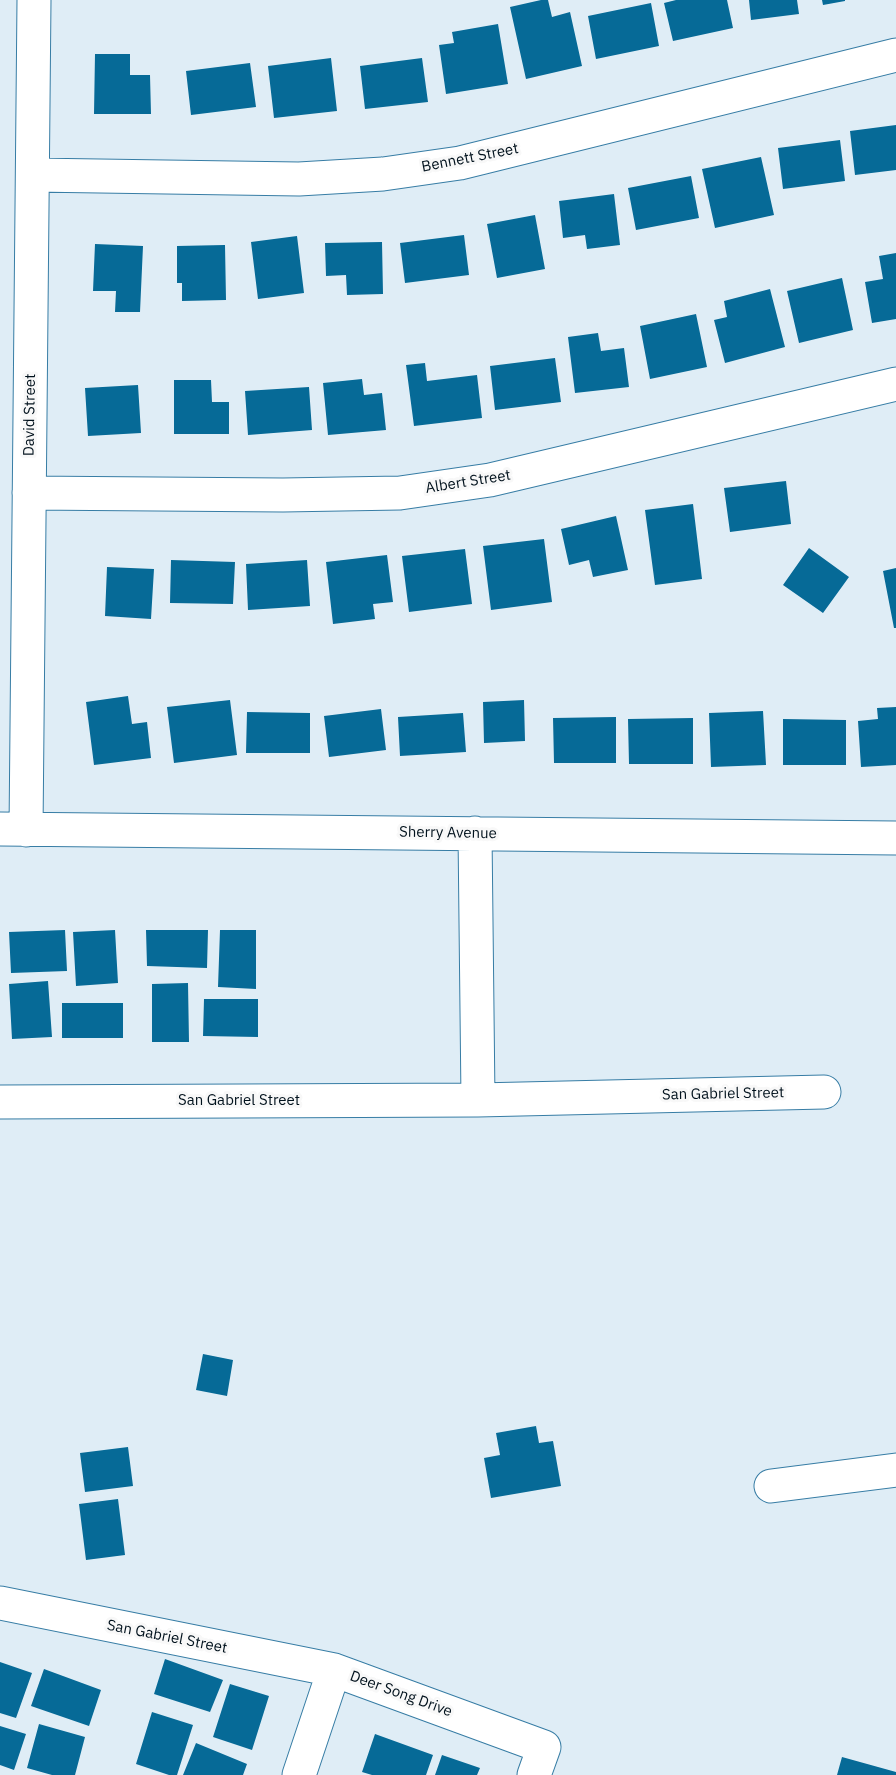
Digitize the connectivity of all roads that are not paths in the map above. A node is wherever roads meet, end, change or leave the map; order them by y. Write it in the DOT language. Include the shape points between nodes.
graph roads {
  1 [pos="33,0"];
  2 [pos="896,55"];
  3 [pos="33,175"];
  4 [pos="896,384"];
  5 [pos="29,493"];
  6 [pos="13,829"];
  7 [pos="475,833"];
  8 [pos="896,838"];
  9 [pos="824,1092"];
  10 [pos="478,1100"];
  11 [pos="0,1102"];
  12 [pos="896,1470"];
  13 [pos="771,1486"];
  14 [pos="0,1603"];
  15 [pos="334,1670"];
  16 [pos="299,1775"];
  17 [pos="534,1775"];
  1 -- 3 [label="street, David Street"];
  2 -- 3 [label="street, Bennett Street" via="460,163 383,174 298,178"];
  3 -- 5 [label="street, David Street"];
  4 -- 5 [label="street, Albert Street" via="490,480 400,493"];
  5 -- 6 [label="street, David Street"];
  6 -- 7 [label="street, Sherry Avenue"];
  7 -- 8 [label="street, Sherry Avenue"];
  7 -- 10 [label="street"];
  9 -- 10 [label="street, San Gabriel Street"];
  10 -- 11 [label="street, San Gabriel Street"];
  12 -- 13 [label="street"];
  14 -- 15 [label="street, San Gabriel Street"];
  15 -- 16 [label="street, Deer Song Drive"];
  15 -- 17 [label="street, Deer Song Drive" via="544,1747"];
}
